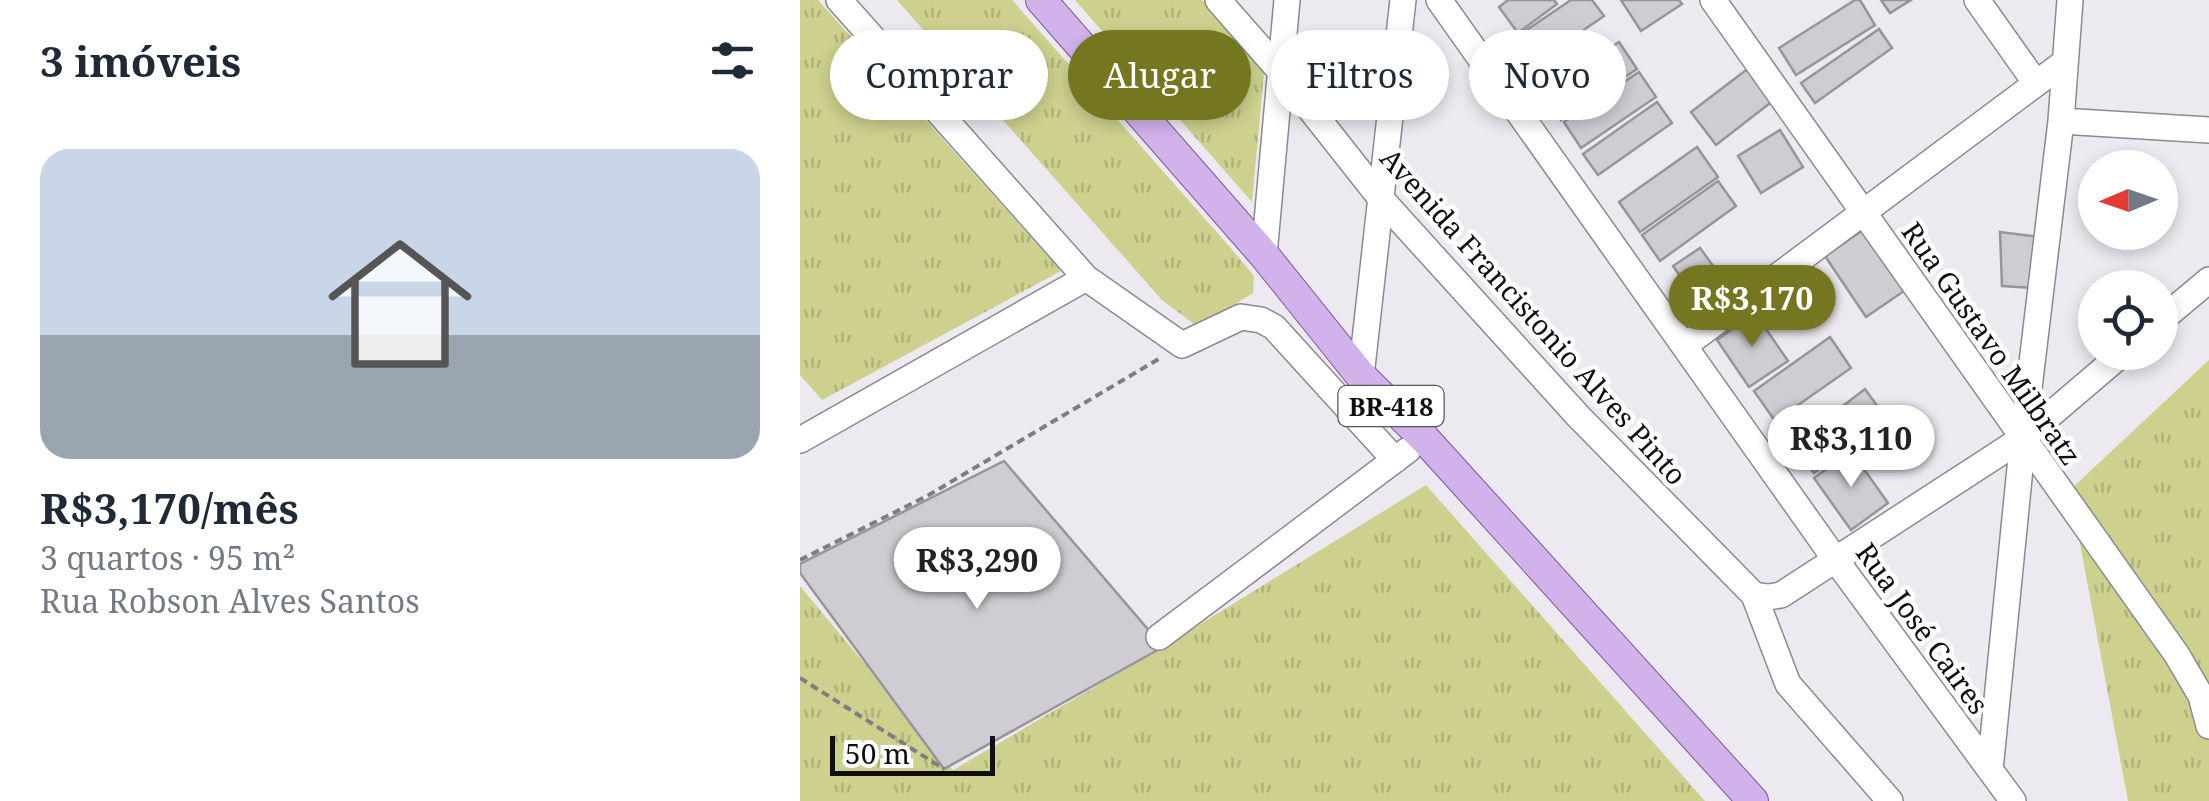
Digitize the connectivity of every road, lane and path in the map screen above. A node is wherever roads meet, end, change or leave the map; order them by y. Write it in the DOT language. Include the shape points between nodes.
graph roads {
  1 [pos="838,0"];
  2 [pos="1041,0"];
  3 [pos="1218,0"];
  4 [pos="1286,0"];
  5 [pos="1403,0"];
  6 [pos="1438,0"];
  7 [pos="1713,0"];
  8 [pos="1978,0"];
  9 [pos="2070,0"];
  10 [pos="1284,30"];
  11 [pos="1271,61"];
  12 [pos="2065,62"];
  13 [pos="2035,82"];
  14 [pos="1277,120"];
  15 [pos="1319,120"];
  16 [pos="2062,120"];
  17 [pos="2209,130"];
  18 [pos="1382,200"];
  19 [pos="1862,212"];
  20 [pos="1264,256"];
  21 [pos="1086,278"];
  22 [pos="2209,280"];
  23 [pos="2178,307"];
  24 [pos="1182,345"];
  25 [pos="1684,346"];
  26 [pos="2103,370"];
  27 [pos="1361,376"];
  28 [pos="805,428"];
  29 [pos="1424,438"];
  30 [pos="2023,438"];
  31 [pos="1395,460"];
  32 [pos="1835,559"];
  33 [pos="800,560"];
  34 [pos="1754,595"];
  35 [pos="1159,637"];
  36 [pos="800,678"];
  37 [pos="2209,726"];
  38 [pos="944,770"];
  39 [pos="1990,770"];
  40 [pos="1752,801"];
  41 [pos="1890,801"];
  42 [pos="2013,801"];
  1 -- 21 [label="street"];
  2 -- 20 [label="main road, BR-418"];
  3 -- 11 [label="street, Avenida Francistonio Alves Pinto"];
  4 -- 10 [label="street"];
  5 -- 18 [label="street"];
  6 -- 25 [label="street, Rua José Caires"];
  7 -- 19 [label="street, Rua Gustavo Milbratz"];
  8 -- 13 [label="street"];
  9 -- 12 [label="street"];
  12 -- 13 [label="street"];
  12 -- 16 [label="street"];
  13 -- 19 [label="street"];
  14 -- 20 [label="street"];
  15 -- 18 [label="street, Avenida Francistonio Alves Pinto"];
  16 -- 17 [label="street"];
  16 -- 30 [label="street"];
  18 -- 27 [label="street"];
  18 -- 34 [label="street, Avenida Francistonio Alves Pinto" via="1578,416"];
  19 -- 25 [label="street"];
  19 -- 30 [label="street, Rua Gustavo Milbratz"];
  20 -- 27 [label="main road, BR-418"];
  21 -- 24 [label="street"];
  21 -- 28 [label="street"];
  22 -- 23 [label="street"];
  24 -- 31 [label="street" via="1241,317 1274,327"];
  24 -- 33 [label="path" via="927,496"];
  25 -- 32 [label="street, Rua José Caires"];
  26 -- 30 [label="street"];
  27 -- 29 [label="main road, BR-418"];
  29 -- 31 [label="street"];
  29 -- 40 [label="main road, BR-418"];
  30 -- 32 [label="street"];
  30 -- 37 [label="street, Rua Gustavo Milbratz" via="2178,655"];
  30 -- 39 [label="street"];
  31 -- 35 [label="street"];
  32 -- 34 [label="street" via="1781,595"];
  32 -- 39 [label="street, Rua José Caires"];
  34 -- 41 [label="street" via="1788,684"];
  36 -- 38 [label="path"];
  39 -- 42 [label="street, Rua José Caires"];
}
